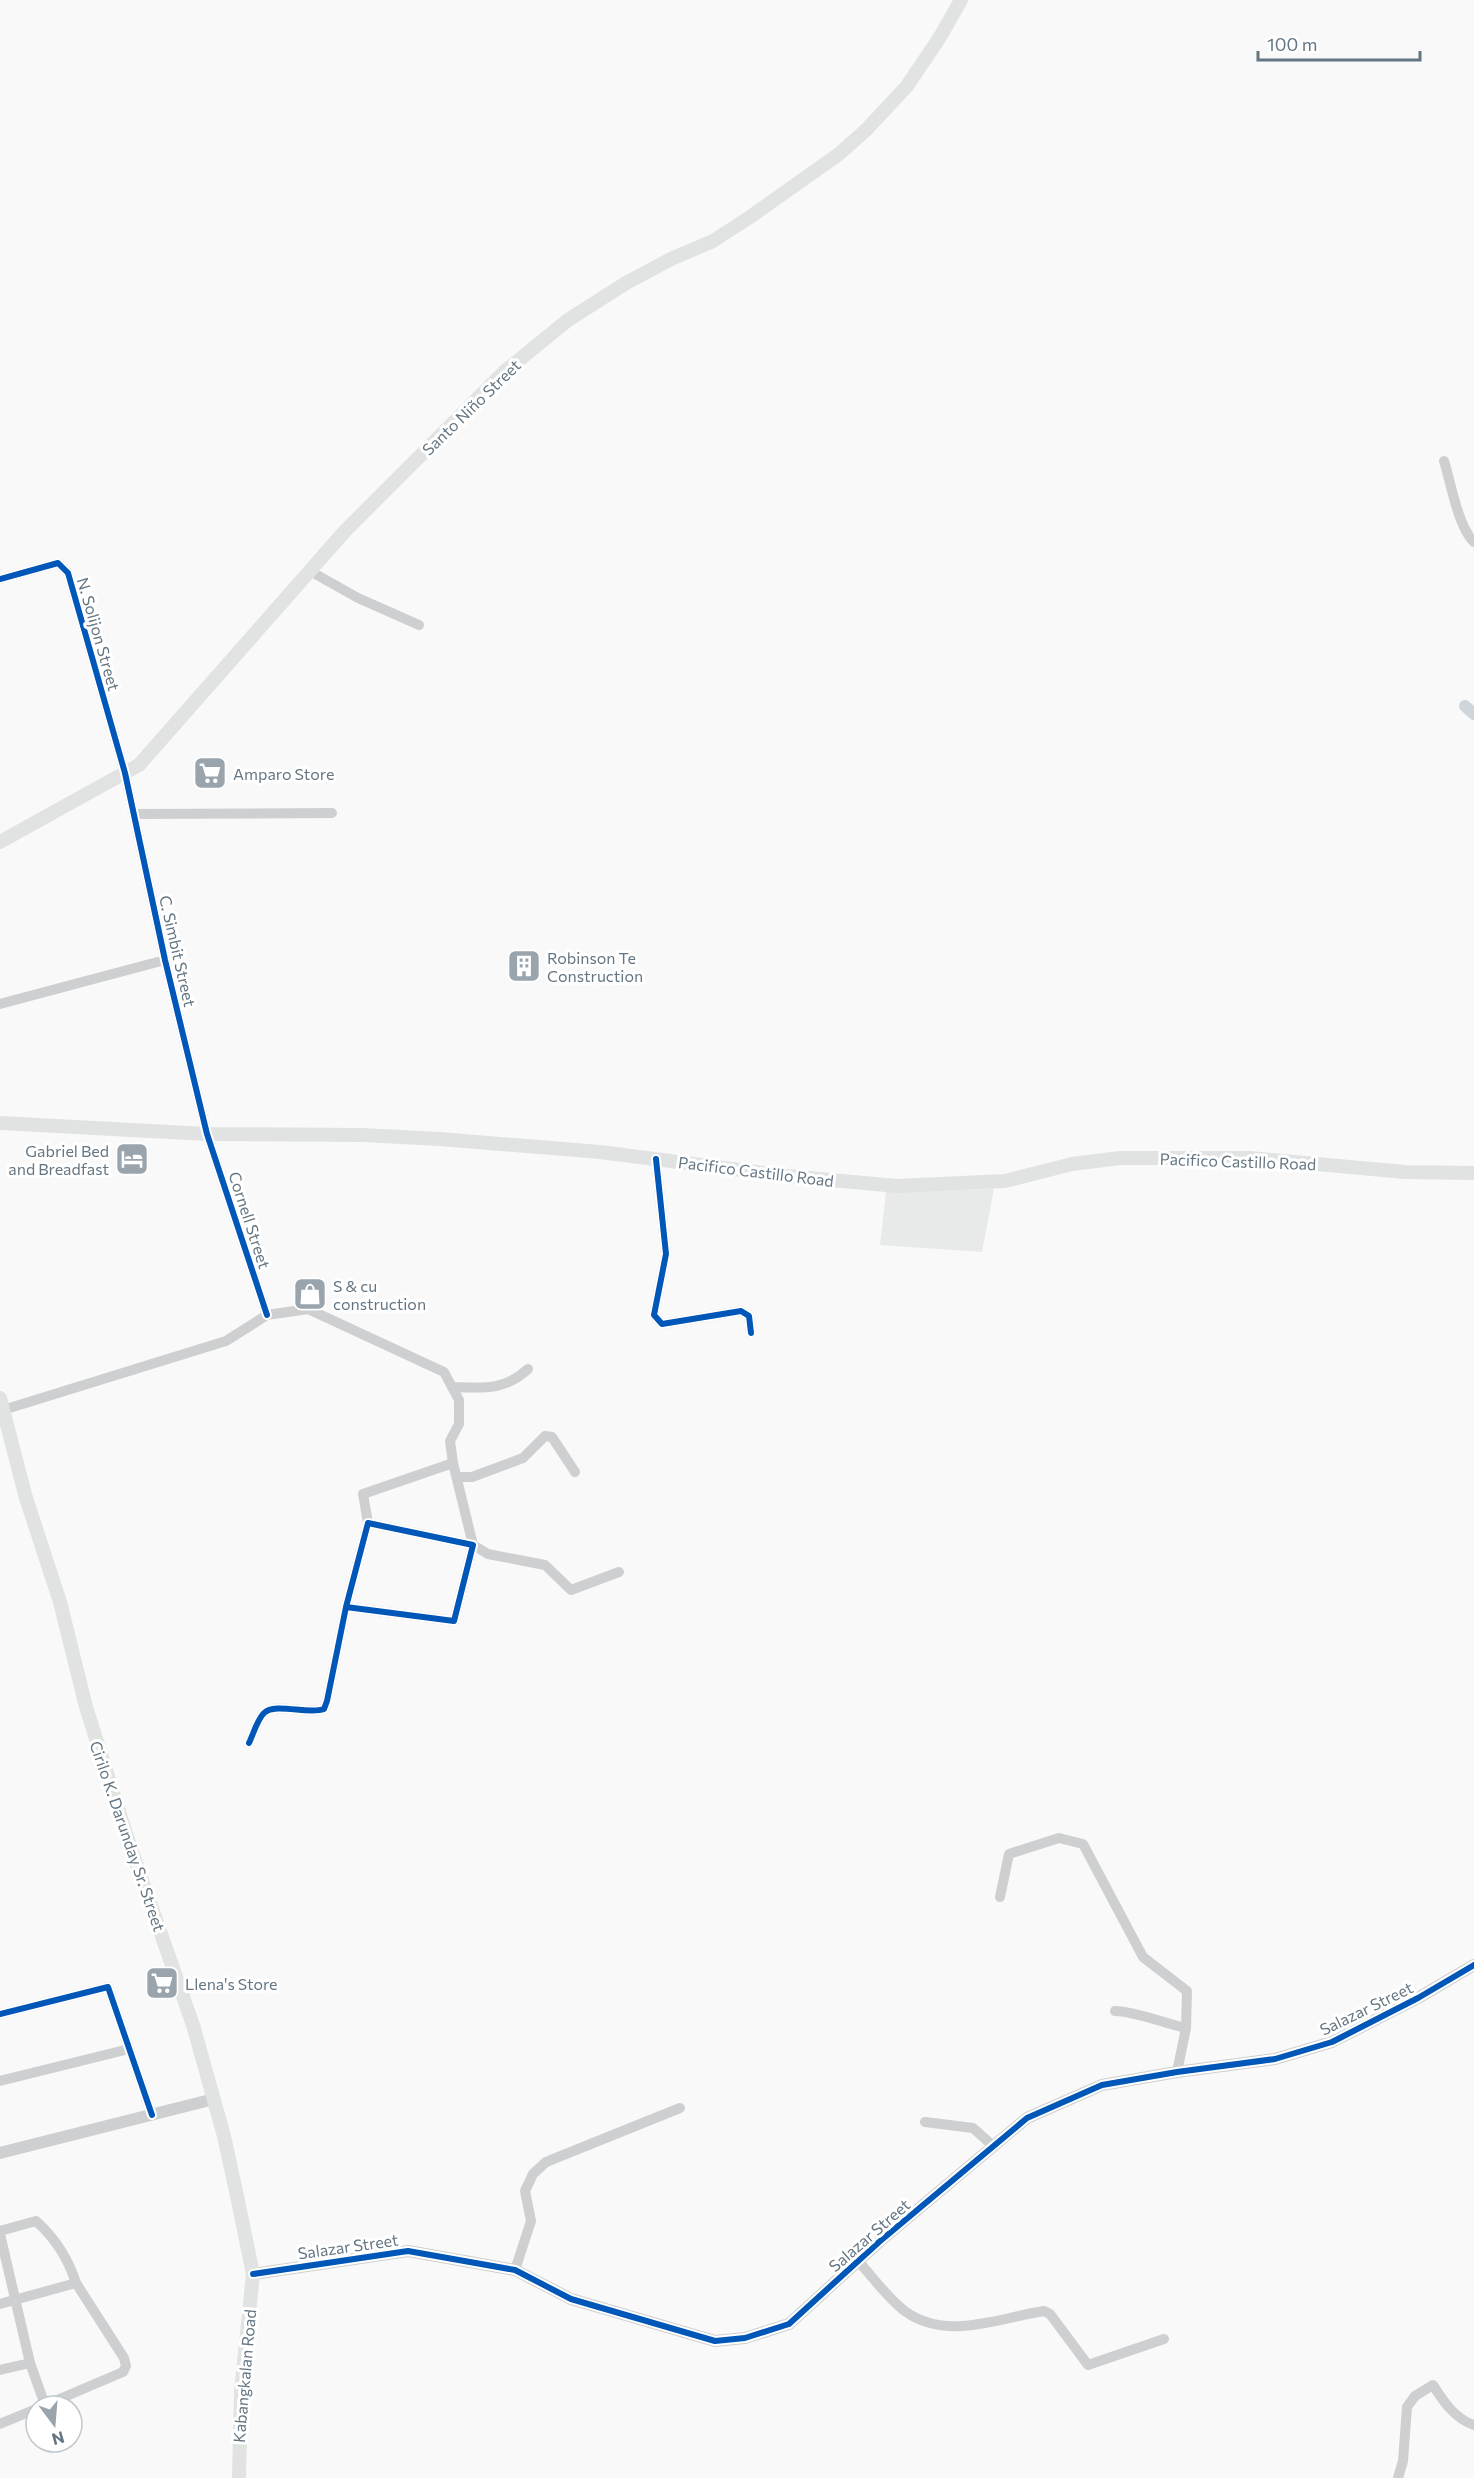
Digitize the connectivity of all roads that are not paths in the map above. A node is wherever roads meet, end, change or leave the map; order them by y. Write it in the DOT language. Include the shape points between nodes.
graph roads {
  1 [pos="960,0"];
  2 [pos="1444,461"];
  3 [pos="1474,542"];
  4 [pos="310,571"];
  5 [pos="0,579"];
  6 [pos="419,625"];
  7 [pos="125,773"];
  8 [pos="332,813"];
  9 [pos="134,814"];
  10 [pos="0,842"];
  11 [pos="165,960"];
  12 [pos="0,1004"];
  13 [pos="0,1123"];
  14 [pos="207,1134"];
  15 [pos="656,1159"];
  16 [pos="1474,1173"];
  17 [pos="267,1315"];
  18 [pos="751,1333"];
  19 [pos="528,1369"];
  20 [pos="452,1387"];
  21 [pos="2,1404"];
  22 [pos="453,1463"];
  23 [pos="575,1472"];
  24 [pos="458,1478"];
  25 [pos="368,1523"];
  26 [pos="473,1545"];
  27 [pos="620,1572"];
  28 [pos="346,1606"];
  29 [pos="249,1743"];
  30 [pos="1000,1897"];
  31 [pos="1474,1965"];
  32 [pos="1115,2011"];
  33 [pos="0,2014"];
  34 [pos="1186,2028"];
  35 [pos="129,2049"];
  36 [pos="1177,2072"];
  37 [pos="0,2081"];
  38 [pos="214,2099"];
  39 [pos="680,2108"];
  40 [pos="152,2115"];
  41 [pos="925,2122"];
  42 [pos="992,2145"];
  43 [pos="0,2153"];
  44 [pos="0,2235"];
  45 [pos="858,2261"];
  46 [pos="515,2270"];
  47 [pos="253,2274"];
  48 [pos="76,2283"];
  49 [pos="17,2300"];
  50 [pos="0,2304"];
  51 [pos="1164,2339"];
  52 [pos="30,2363"];
  53 [pos="0,2370"];
  54 [pos="40,2394"];
  55 [pos="72,2394"];
  56 [pos="24,2414"];
  57 [pos="0,2424"];
  58 [pos="1474,2425"];
  59 [pos="239,2478"];
  60 [pos="1398,2478"];
  1 -- 4 [label="main road, Santo Niño Street" via="907,86 839,154 713,241 626,283 568,320 504,372"];
  2 -- 3 [label="street" via="1461,517"];
  4 -- 6 [label="street"];
  4 -- 7 [label="main road, Santo Niño Street" via="164,740"];
  5 -- 7 [label="street, N. Solijon Street" via="58,563 68,573"];
  7 -- 9 [label="street, C. Simbit Street"];
  7 -- 10 [label="main road, Santo Niño Street"];
  8 -- 9 [label="street"];
  9 -- 11 [label="street, C. Simbit Street"];
  11 -- 12 [label="street"];
  11 -- 14 [label="street, C. Simbit Street"];
  13 -- 14 [label="main road, Pacifico Castillo Road"];
  14 -- 15 [label="main road, Pacifico Castillo Road" via="440,1139"];
  14 -- 17 [label="street, Cornell Street"];
  15 -- 16 [label="main road, Pacifico Castillo Road" via="897,1186 1005,1180 1072,1164 1120,1158 1250,1158 1427,1173"];
  15 -- 18 [label="street" via="666,1254 654,1315 662,1324 741,1311 750,1316"];
  17 -- 20 [label="street" via="308,1309 444,1372"];
  17 -- 21 [label="street" via="226,1341"];
  19 -- 20 [label="street" via="514,1381 486,1388"];
  20 -- 22 [label="street" via="459,1400 459,1424 450,1441"];
  21 -- 38 [label="main road, Cirilo K. Darunday Sr. Street" via="89,1717 194,2025"];
  22 -- 24 [label="street"];
  22 -- 25 [label="street" via="363,1494"];
  23 -- 24 [label="street" via="552,1437 545,1436 523,1458 472,1477"];
  24 -- 26 [label="street"];
  25 -- 26 [label="street"];
  25 -- 28 [label="street"];
  26 -- 27 [label="street" via="488,1554 545,1565 571,1590"];
  26 -- 28 [label="street" via="454,1621"];
  28 -- 29 [label="street" via="324,1709 317,1712 274,1708 264,1713"];
  30 -- 34 [label="street" via="1009,1854 1059,1838 1083,1844 1143,1957 1187,1990"];
  31 -- 36 [label="street, Salazar Street" via="1332,2042 1275,2059"];
  32 -- 34 [label="street"];
  33 -- 35 [label="street" via="108,1988"];
  34 -- 36 [label="street"];
  35 -- 37 [label="street"];
  35 -- 40 [label="street"];
  36 -- 42 [label="street, Salazar Street" via="1102,2085 1027,2118"];
  38 -- 40 [label="street"];
  38 -- 47 [label="main road, Cirilo K. Darunday Sr. Street"];
  39 -- 46 [label="street" via="546,2162 533,2174 525,2191 531,2221"];
  40 -- 43 [label="street"];
  41 -- 42 [label="street" via="973,2128"];
  42 -- 45 [label="street, Salazar Street"];
  44 -- 48 [label="street" via="36,2221 51,2234"];
  44 -- 49 [label="street"];
  45 -- 46 [label="street, Salazar Street" via="789,2324 746,2338 715,2341 571,2299"];
  45 -- 51 [label="street" via="904,2311 925,2323 968,2327 1044,2311 1088,2365"];
  46 -- 47 [label="street, Salazar Street" via="408,2251"];
  47 -- 59 [label="main road, Kabangkalan Road" via="241,2392"];
  48 -- 49 [label="street"];
  48 -- 55 [label="street" via="126,2366 123,2372"];
  49 -- 50 [label="street"];
  49 -- 52 [label="street"];
  52 -- 53 [label="street"];
  52 -- 54 [label="street"];
  56 -- 57 [label="street"];
  58 -- 60 [label="street" via="1464,2422 1433,2385 1415,2396 1407,2407"];
}
